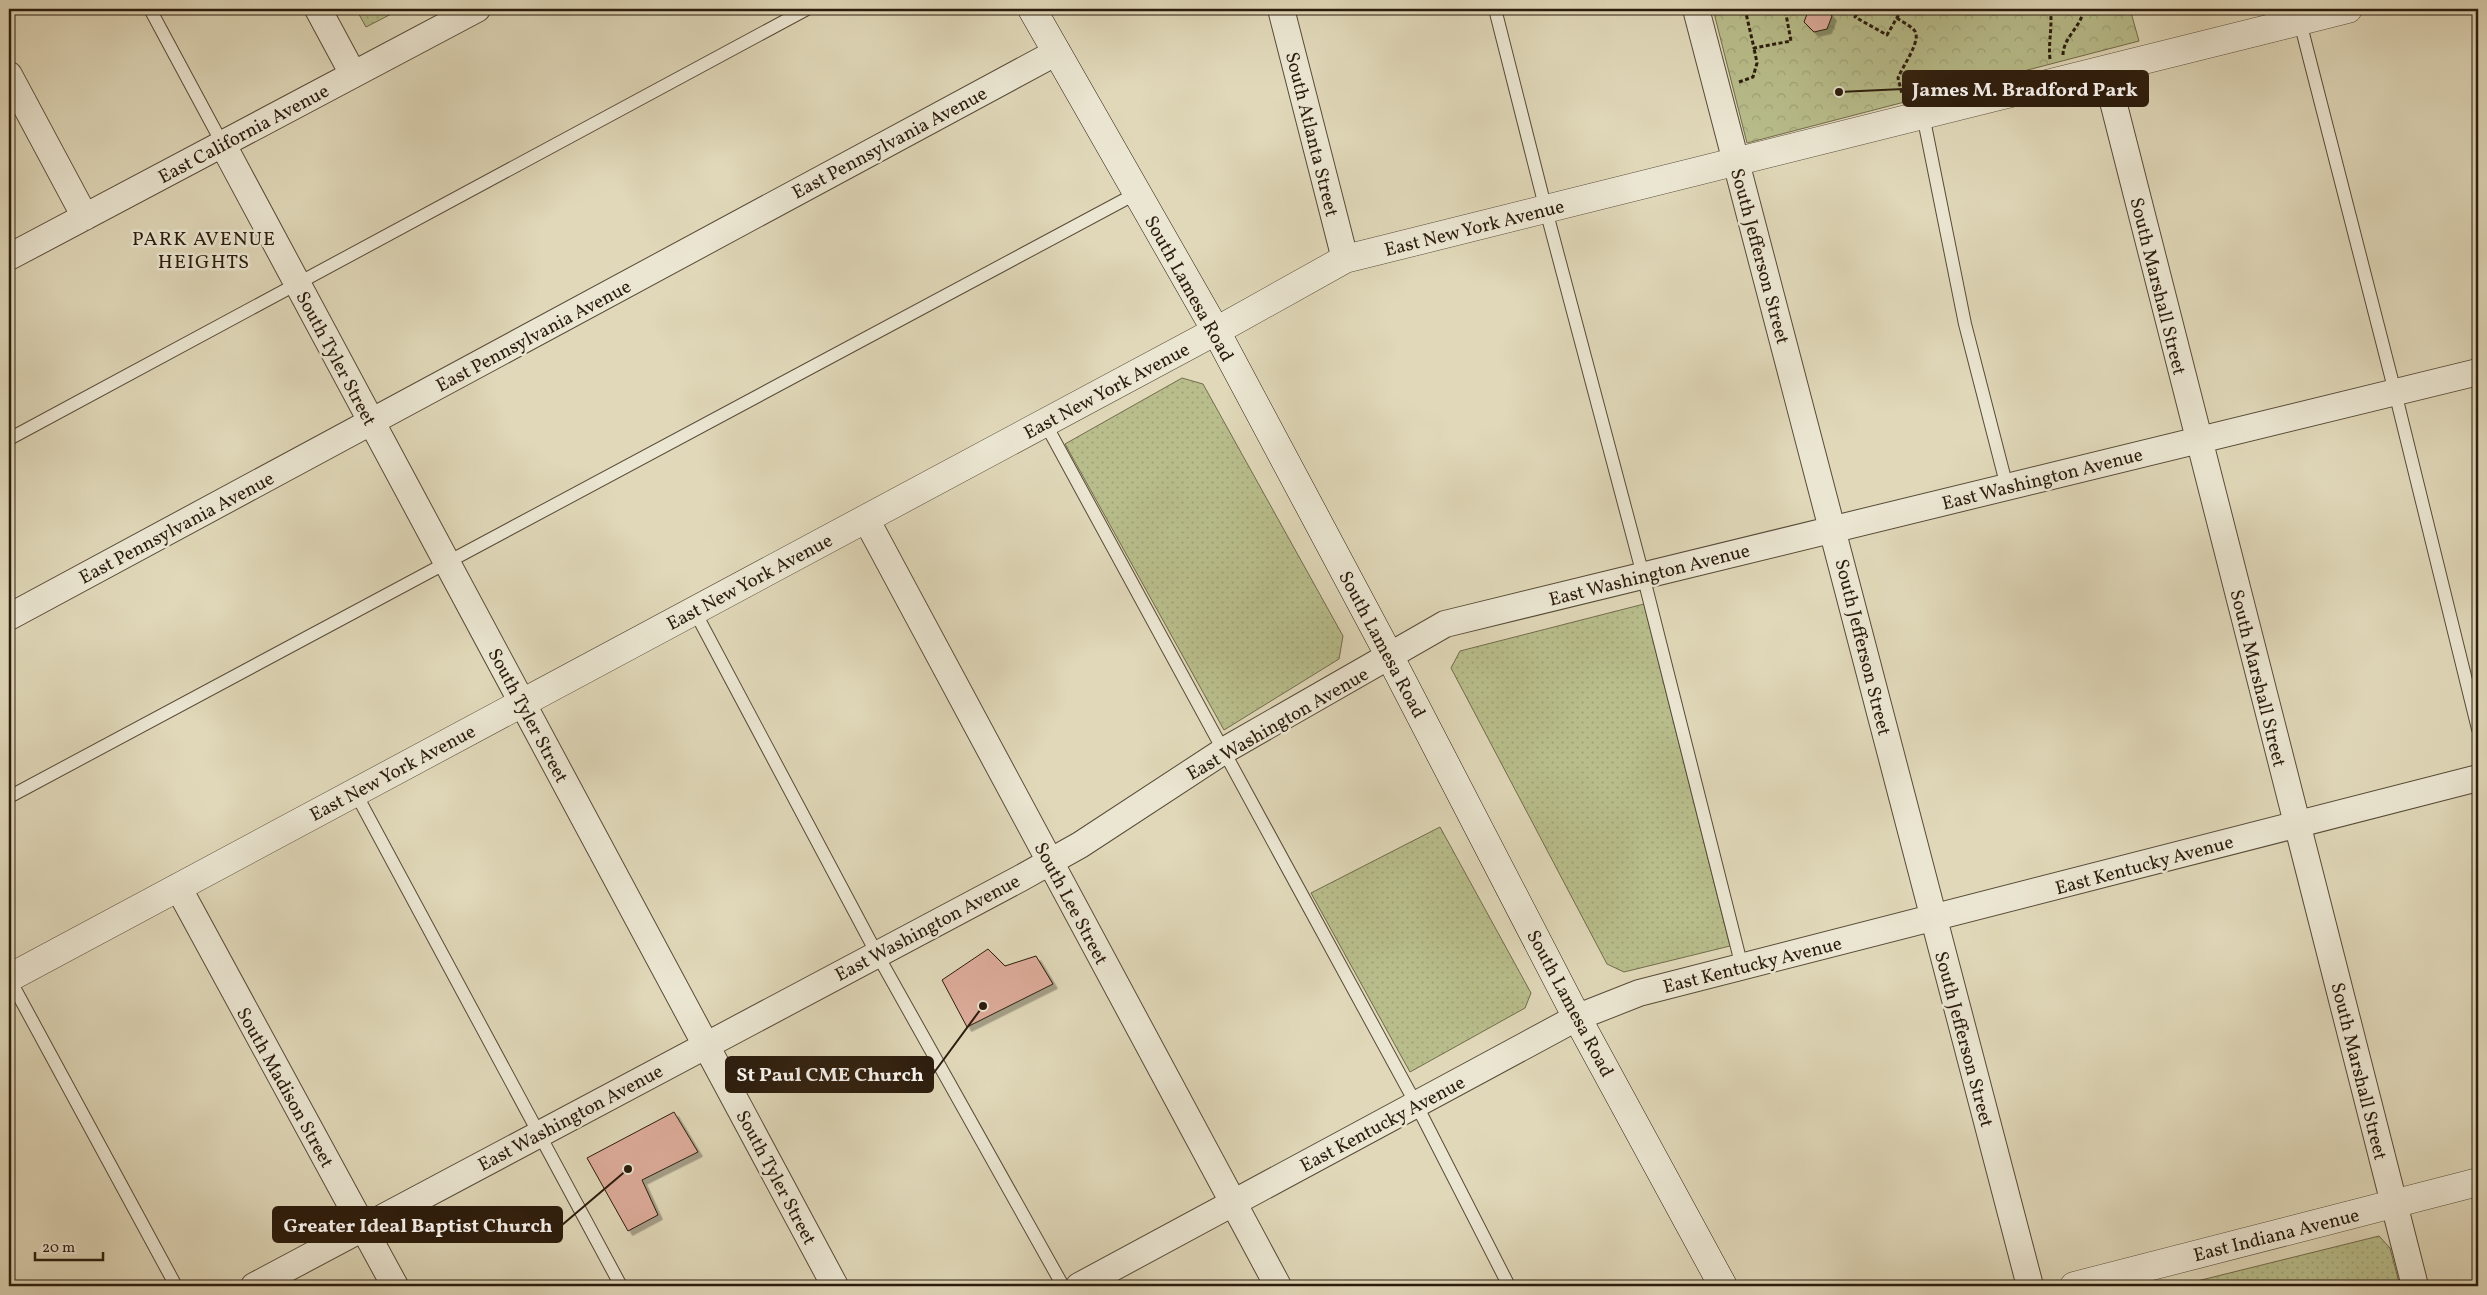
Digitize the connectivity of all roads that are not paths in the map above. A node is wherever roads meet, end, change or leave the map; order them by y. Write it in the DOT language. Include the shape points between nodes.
graph roads {
  1 [pos="150,9"];
  2 [pos="318,9"];
  3 [pos="477,9"];
  4 [pos="807,9"];
  5 [pos="1032,9"];
  6 [pos="1281,9"];
  7 [pos="1495,9"];
  8 [pos="1696,9"];
  9 [pos="2348,9"];
  10 [pos="2298,15"];
  11 [pos="1057,52"];
  12 [pos="2105,70"];
  13 [pos="353,74"];
  14 [pos="9,75"];
  15 [pos="1914,108"];
  16 [pos="222,144"];
  17 [pos="1736,162"];
  18 [pos="1137,193"];
  19 [pos="1546,210"];
  20 [pos="85,216"];
  21 [pos="9,258"];
  22 [pos="1345,259"];
  23 [pos="298,284"];
  24 [pos="1216,331"];
  25 [pos="2478,372"];
  26 [pos="2395,392"];
  27 [pos="371,422"];
  28 [pos="1045,423"];
  29 [pos="9,439"];
  30 [pos="2198,440"];
  31 [pos="2007,486"];
  32 [pos="866,519"];
  33 [pos="1833,529"];
  34 [pos="448,563"];
  35 [pos="1644,575"];
  36 [pos="694,610"];
  37 [pos="9,617"];
  38 [pos="1390,657"];
  39 [pos="523,702"];
  40 [pos="2478,729"];
  41 [pos="1225,750"];
  42 [pos="2478,778"];
  43 [pos="355,792"];
  44 [pos="9,797"];
  45 [pos="2297,824"];
  46 [pos="1050,862"];
  47 [pos="178,888"];
  48 [pos="1933,918"];
  49 [pos="877,954"];
  50 [pos="1742,966"];
  51 [pos="9,978"];
  52 [pos="1578,1017"];
  53 [pos="706,1045"];
  54 [pos="1416,1104"];
  55 [pos="540,1132"];
  56 [pos="2478,1182"];
  57 [pos="1233,1203"];
  58 [pos="2394,1204"];
  59 [pos="363,1227"];
  60 [pos="176,1286"];
  61 [pos="254,1286"];
  62 [pos="394,1286"];
  63 [pos="621,1286"];
  64 [pos="835,1286"];
  65 [pos="1063,1286"];
  66 [pos="1079,1286"];
  67 [pos="1278,1286"];
  68 [pos="1509,1286"];
  69 [pos="1723,1286"];
  70 [pos="2030,1286"];
  71 [pos="2074,1286"];
  72 [pos="2415,1286"];
  1 -- 16 [label="lane"];
  2 -- 13 [label="street"];
  3 -- 13 [label="street, East California Avenue"];
  4 -- 23 [label="lane"];
  5 -- 11 [label="street, South Lamesa Road"];
  6 -- 22 [label="street, South Atlanta Street"];
  7 -- 19 [label="lane"];
  8 -- 17 [label="street, South Jefferson Street"];
  9 -- 10 [label="street, East New York Avenue"];
  10 -- 12 [label="street, East New York Avenue"];
  10 -- 26 [label="lane"];
  11 -- 18 [label="street, South Lamesa Road"];
  11 -- 27 [label="street, East Pennsylvania Avenue"];
  12 -- 15 [label="street, East New York Avenue"];
  12 -- 30 [label="street, South Marshall Street"];
  13 -- 16 [label="street, East California Avenue"];
  14 -- 20 [label="street"];
  15 -- 17 [label="street, East New York Avenue"];
  15 -- 31 [label="lane"];
  16 -- 20 [label="street, East California Avenue"];
  16 -- 23 [label="street, South Tyler Street"];
  17 -- 19 [label="street, East New York Avenue"];
  17 -- 33 [label="street, South Jefferson Street"];
  18 -- 24 [label="street, South Lamesa Road"];
  18 -- 34 [label="lane"];
  19 -- 22 [label="street, East New York Avenue"];
  19 -- 35 [label="lane"];
  20 -- 21 [label="street, East California Avenue"];
  22 -- 24 [label="street, East New York Avenue"];
  23 -- 27 [label="street, South Tyler Street"];
  23 -- 29 [label="lane"];
  24 -- 28 [label="street, East New York Avenue"];
  24 -- 38 [label="street, South Lamesa Road"];
  25 -- 26 [label="street, East Washington Avenue"];
  26 -- 30 [label="street, East Washington Avenue"];
  26 -- 40 [label="lane"];
  27 -- 34 [label="street, South Tyler Street"];
  27 -- 37 [label="street, East Pennsylvania Avenue"];
  28 -- 32 [label="street, East New York Avenue"];
  28 -- 41 [label="lane"];
  30 -- 31 [label="street, East Washington Avenue"];
  30 -- 45 [label="street, South Marshall Street"];
  31 -- 33 [label="street, East Washington Avenue"];
  32 -- 36 [label="street, East New York Avenue"];
  32 -- 46 [label="street, South Lee Street"];
  33 -- 35 [label="street, East Washington Avenue"];
  33 -- 48 [label="street, South Jefferson Street"];
  34 -- 39 [label="street, South Tyler Street"];
  34 -- 44 [label="lane"];
  35 -- 38 [label="street, East Washington Avenue" via="1445,624"];
  35 -- 50 [label="lane"];
  36 -- 39 [label="street, East New York Avenue"];
  36 -- 49 [label="lane"];
  38 -- 41 [label="street, East Washington Avenue"];
  38 -- 52 [label="street, South Lamesa Road"];
  39 -- 43 [label="street, East New York Avenue"];
  39 -- 53 [label="street, South Tyler Street"];
  41 -- 46 [label="street, East Washington Avenue"];
  41 -- 54 [label="lane"];
  42 -- 45 [label="street, East Kentucky Avenue"];
  43 -- 47 [label="street, East New York Avenue"];
  43 -- 55 [label="lane"];
  45 -- 48 [label="street, East Kentucky Avenue"];
  45 -- 58 [label="street, South Marshall Street"];
  46 -- 49 [label="street, East Washington Avenue"];
  46 -- 57 [label="street, South Lee Street"];
  47 -- 51 [label="street, East New York Avenue"];
  47 -- 59 [label="street, South Madison Street"];
  48 -- 50 [label="street, East Kentucky Avenue"];
  48 -- 70 [label="street, South Jefferson Street"];
  49 -- 53 [label="street, East Washington Avenue"];
  49 -- 65 [label="lane"];
  50 -- 52 [label="street, East Kentucky Avenue" via="1640,992"];
  51 -- 60 [label="lane"];
  52 -- 54 [label="street, East Kentucky Avenue"];
  52 -- 69 [label="street, South Lamesa Road"];
  53 -- 55 [label="street, East Washington Avenue"];
  53 -- 64 [label="street, South Tyler Street"];
  54 -- 57 [label="street, East Kentucky Avenue"];
  54 -- 68 [label="lane"];
  55 -- 59 [label="street, East Washington Avenue"];
  55 -- 63 [label="lane"];
  56 -- 58 [label="street, East Indiana Avenue"];
  57 -- 66 [label="street, East Kentucky Avenue"];
  57 -- 67 [label="street, South Lee Street"];
  58 -- 71 [label="street, East Indiana Avenue"];
  58 -- 72 [label="street, South Marshall Street"];
  59 -- 61 [label="street, East Washington Avenue"];
  59 -- 62 [label="street, South Madison Street"];
}
